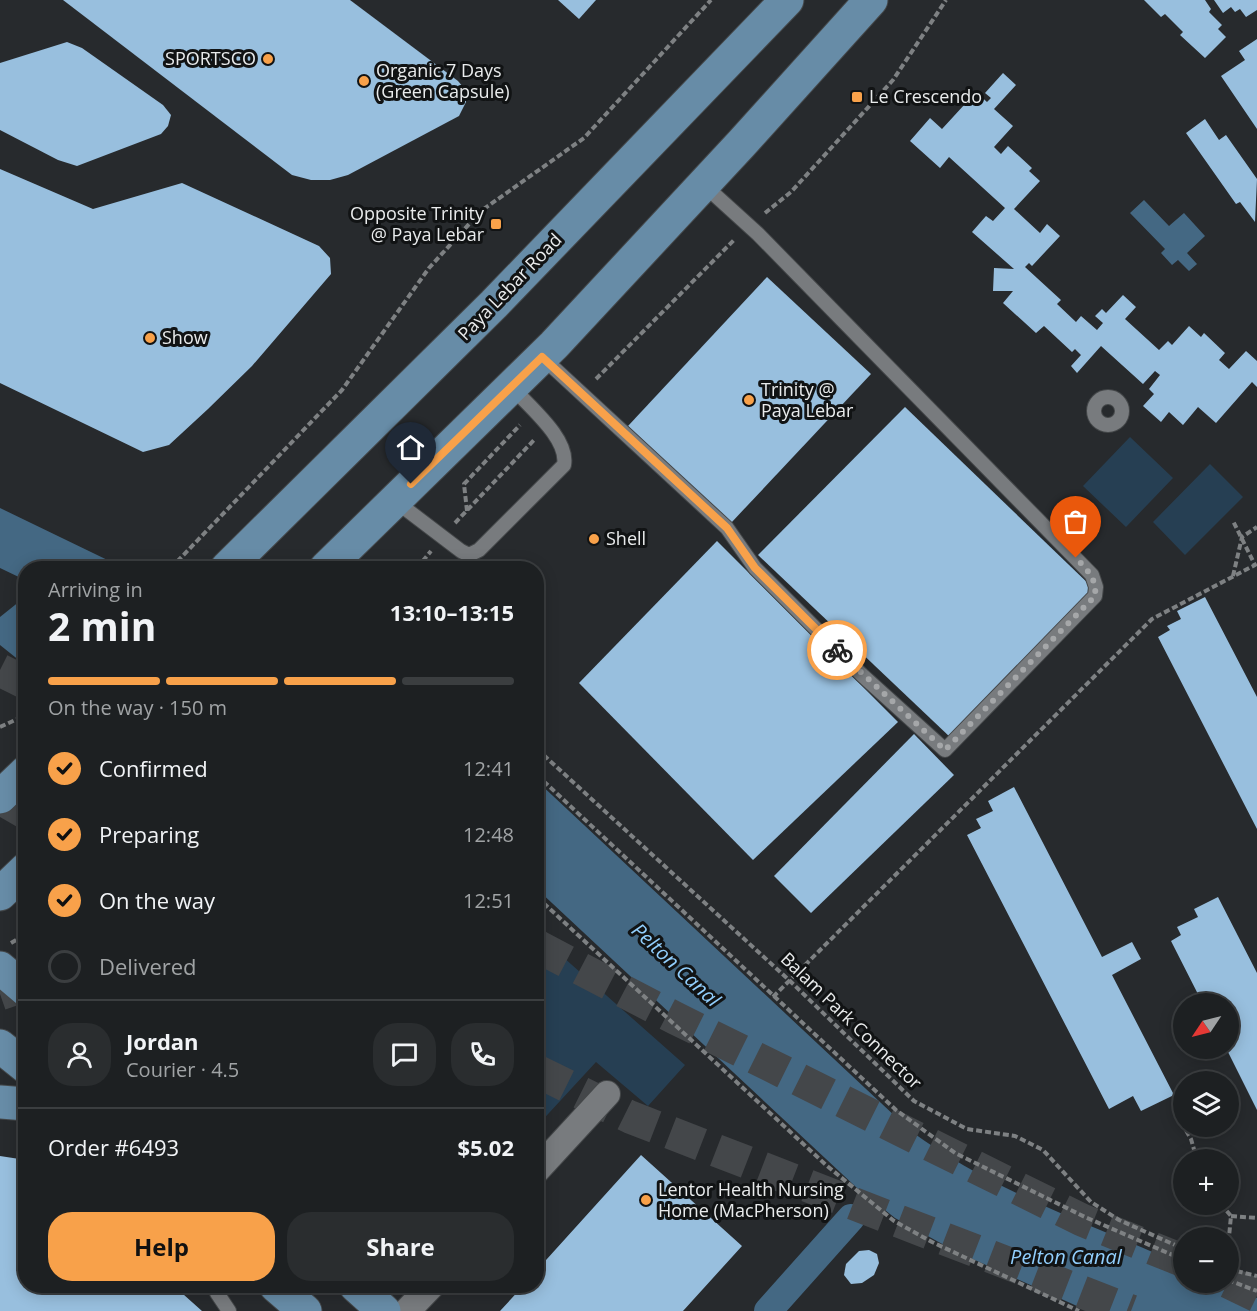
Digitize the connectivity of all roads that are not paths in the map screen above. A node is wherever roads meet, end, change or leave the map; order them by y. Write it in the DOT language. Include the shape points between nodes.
graph roads {
  1 [pos="787,0"];
  2 [pos="871,0"];
  3 [pos="704,185"];
  4 [pos="542,357"];
  5 [pos="511,386"];
  6 [pos="394,500"];
  7 [pos="234,561"];
  8 [pos="333,561"];
  9 [pos="18,877"];
  10 [pos="0,894"];
  11 [pos="0,968"];
  12 [pos="18,983"];
  13 [pos="0,1046"];
  14 [pos="18,1060"];
  15 [pos="607,1094"];
  16 [pos="0,1102"];
  17 [pos="18,1103"];
  18 [pos="544,1162"];
  19 [pos="217,1293"];
  20 [pos="284,1293"];
  21 [pos="364,1293"];
  22 [pos="424,1293"];
  23 [pos="229,1311"];
  24 [pos="305,1311"];
  25 [pos="384,1311"];
  26 [pos="407,1311"];
  1 -- 7 [label="main road, Paya Lebar Road" via="494,304"];
  2 -- 3 [label="main road"];
  3 -- 4 [label="main road"];
  3 -- 4 [label="lane" via="758,234 1092,575 1095,596 945,750 862,675 755,568 727,528"];
  4 -- 5 [label="main road"];
  5 -- 6 [label="main road"];
  5 -- 6 [label="lane" via="561,442 566,454 564,465 479,550 469,555"];
  6 -- 8 [label="main road"];
  9 -- 10 [label="main road"];
  11 -- 12 [label="main road"];
  13 -- 14 [label="main road"];
  15 -- 18 [label="street"];
  16 -- 17 [label="main road"];
  19 -- 23 [label="lane"];
  20 -- 24 [label="main road"];
  21 -- 25 [label="main road"];
  22 -- 26 [label="street"];
}
